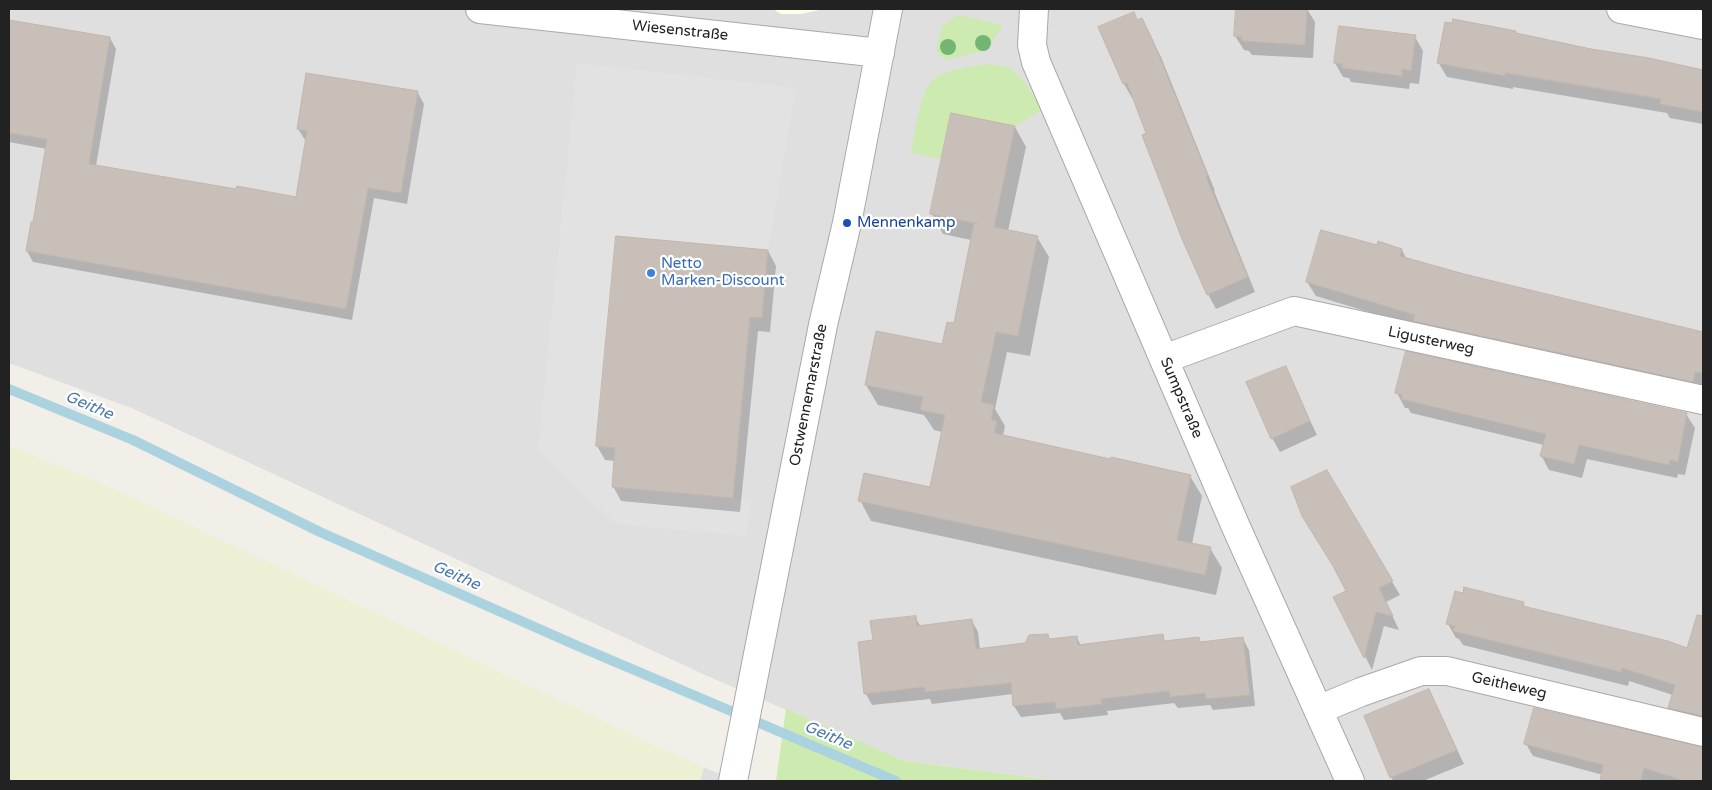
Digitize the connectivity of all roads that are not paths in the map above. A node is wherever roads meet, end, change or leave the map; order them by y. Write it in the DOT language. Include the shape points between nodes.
graph roads {
  1 [pos="480,9"];
  2 [pos="888,9"];
  3 [pos="1034,9"];
  4 [pos="1621,9"];
  5 [pos="1703,25"];
  6 [pos="880,53"];
  7 [pos="1164,359"];
  8 [pos="1703,400"];
  9 [pos="1318,710"];
  10 [pos="1703,732"];
  11 [pos="733,781"];
  12 [pos="1350,781"];
  1 -- 6 [label="street, Wiesenstraße"];
  2 -- 6 [label="street, Ostwennemarstraße"];
  3 -- 7 [label="street, Sumpstraße" via="1032,45 1036,62"];
  4 -- 5 [label="street"];
  6 -- 11 [label="street, Ostwennemarstraße"];
  7 -- 8 [label="street, Ligusterweg" via="1294,311"];
  7 -- 9 [label="street, Sumpstraße"];
  9 -- 10 [label="street, Geitheweg" via="1421,671 1447,671"];
  9 -- 12 [label="street, Sumpstraße"];
}
